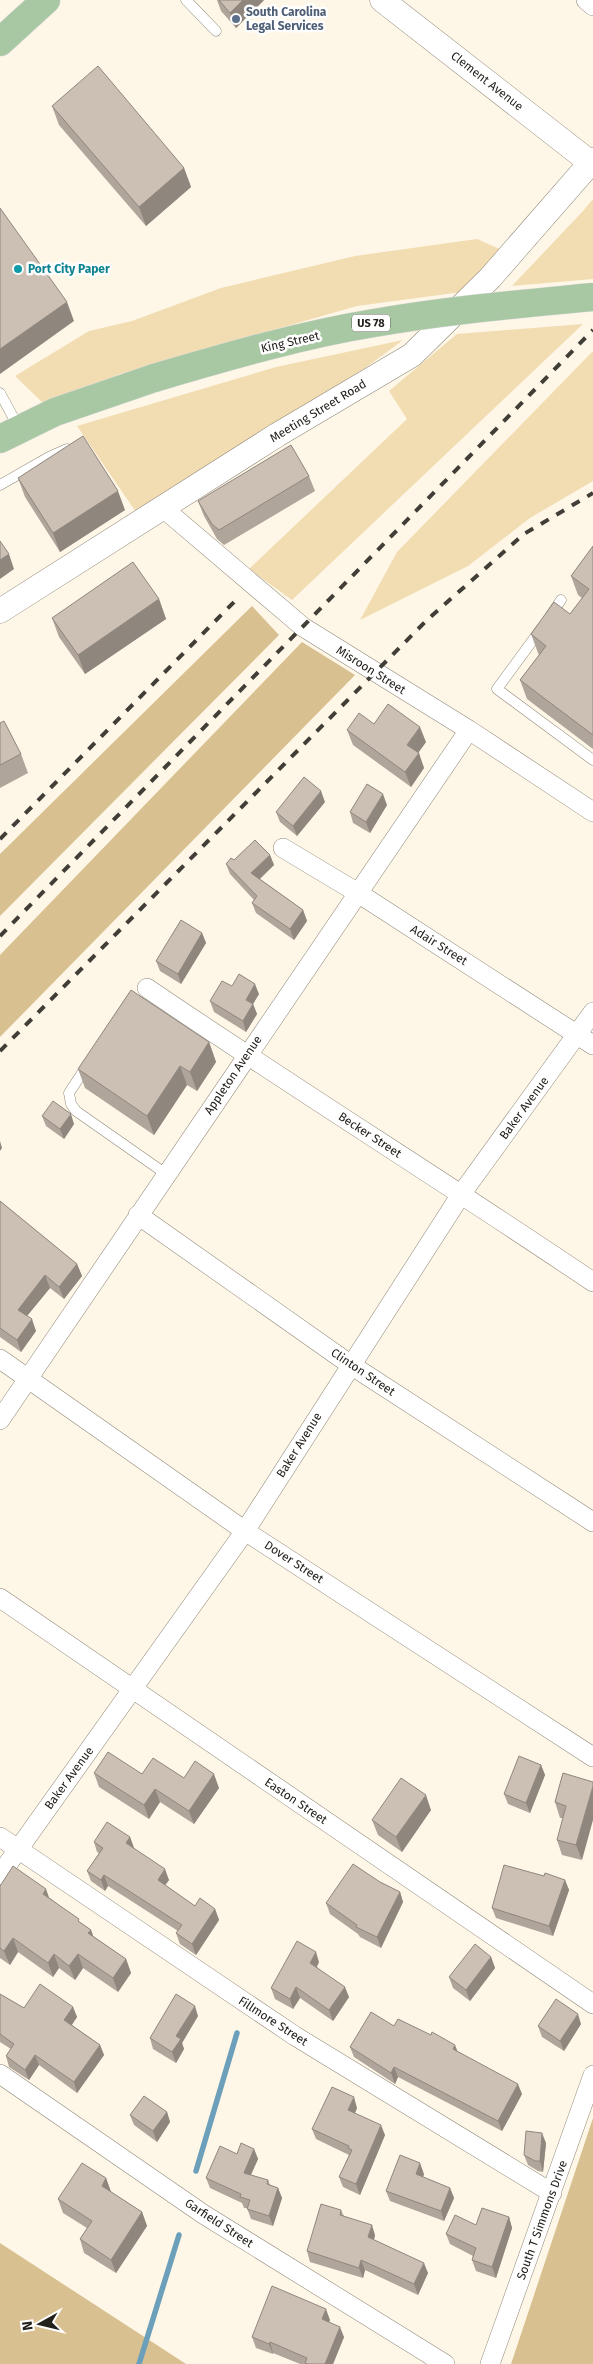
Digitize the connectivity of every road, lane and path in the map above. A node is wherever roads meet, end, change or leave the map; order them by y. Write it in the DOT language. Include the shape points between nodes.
graph roads {
  1 [pos="46,0"];
  2 [pos="186,0"];
  3 [pos="382,0"];
  4 [pos="586,0"];
  5 [pos="593,6"];
  6 [pos="216,31"];
  7 [pos="0,42"];
  8 [pos="592,162"];
  9 [pos="593,297"];
  10 [pos="0,393"];
  11 [pos="10,433"];
  12 [pos="75,446"];
  13 [pos="0,485"];
  14 [pos="163,508"];
  15 [pos="561,600"];
  16 [pos="0,611"];
  17 [pos="469,730"];
  18 [pos="593,760"];
  19 [pos="593,812"];
  20 [pos="283,848"];
  21 [pos="358,894"];
  22 [pos="144,990"];
  23 [pos="593,1012"];
  24 [pos="586,1039"];
  25 [pos="96,1053"];
  26 [pos="246,1055"];
  27 [pos="166,1174"];
  28 [pos="462,1193"];
  29 [pos="138,1215"];
  30 [pos="593,1282"];
  31 [pos="0,1359"];
  32 [pos="351,1365"];
  33 [pos="29,1380"];
  34 [pos="0,1420"];
  35 [pos="593,1522"];
  36 [pos="245,1530"];
  37 [pos="0,1598"];
  38 [pos="132,1689"];
  39 [pos="593,1757"];
  40 [pos="0,1837"];
  41 [pos="18,1849"];
  42 [pos="0,1875"];
  43 [pos="593,2004"];
  44 [pos="0,2074"];
  45 [pos="593,2075"];
  46 [pos="552,2193"];
  47 [pos="444,2364"];
  48 [pos="490,2364"];
  1 -- 7 [label="main road"];
  2 -- 6 [label="lane"];
  3 -- 8 [label="street, Clement Avenue"];
  4 -- 5 [label="street"];
  8 -- 14 [label="street, Meeting Street Road" via="490,278 412,355 277,435"];
  9 -- 11 [label="main road, King Street / US 78, bridge" via="374,323 248,351 154,378 55,412"];
  10 -- 11 [label="lane"];
  12 -- 13 [label="lane" via="48,457"];
  14 -- 16 [label="street, Meeting Street Road"];
  14 -- 17 [label="street, Misroon Street" via="303,627"];
  15 -- 18 [label="lane" via="497,689"];
  17 -- 19 [label="street, Misroon Street"];
  17 -- 21 [label="street, Appleton Avenue"];
  20 -- 21 [label="street, Adair Street"];
  21 -- 24 [label="street, Adair Street"];
  21 -- 26 [label="street, Appleton Avenue"];
  22 -- 26 [label="street, Becker Street"];
  23 -- 24 [label="street, Baker Avenue"];
  24 -- 28 [label="street, Baker Avenue"];
  25 -- 27 [label="lane" via="69,1093 71,1104 76,1112"];
  26 -- 27 [label="street, Appleton Avenue"];
  26 -- 28 [label="street, Becker Street"];
  27 -- 29 [label="street, Appleton Avenue"];
  28 -- 30 [label="street, Becker Street"];
  28 -- 32 [label="street, Baker Avenue"];
  29 -- 32 [label="street, Clinton Street"];
  29 -- 33 [label="street, Appleton Avenue"];
  31 -- 33 [label="street, Dover Street"];
  32 -- 35 [label="street, Clinton Street"];
  32 -- 36 [label="street, Baker Avenue"];
  33 -- 34 [label="street, Appleton Avenue"];
  33 -- 36 [label="street, Dover Street"];
  36 -- 38 [label="street, Baker Avenue"];
  36 -- 39 [label="street, Dover Street"];
  37 -- 38 [label="street, Easton Street"];
  38 -- 41 [label="street, Baker Avenue"];
  38 -- 43 [label="street, Easton Street"];
  40 -- 41 [label="street, Fillmore Street"];
  41 -- 42 [label="street, Baker Avenue"];
  41 -- 46 [label="street, Fillmore Street" via="295,2036"];
  44 -- 47 [label="street, Garfield Street" via="203,2214"];
  45 -- 46 [label="street, South T Simmons Drive"];
  46 -- 48 [label="street, South T Simmons Drive"];
}
